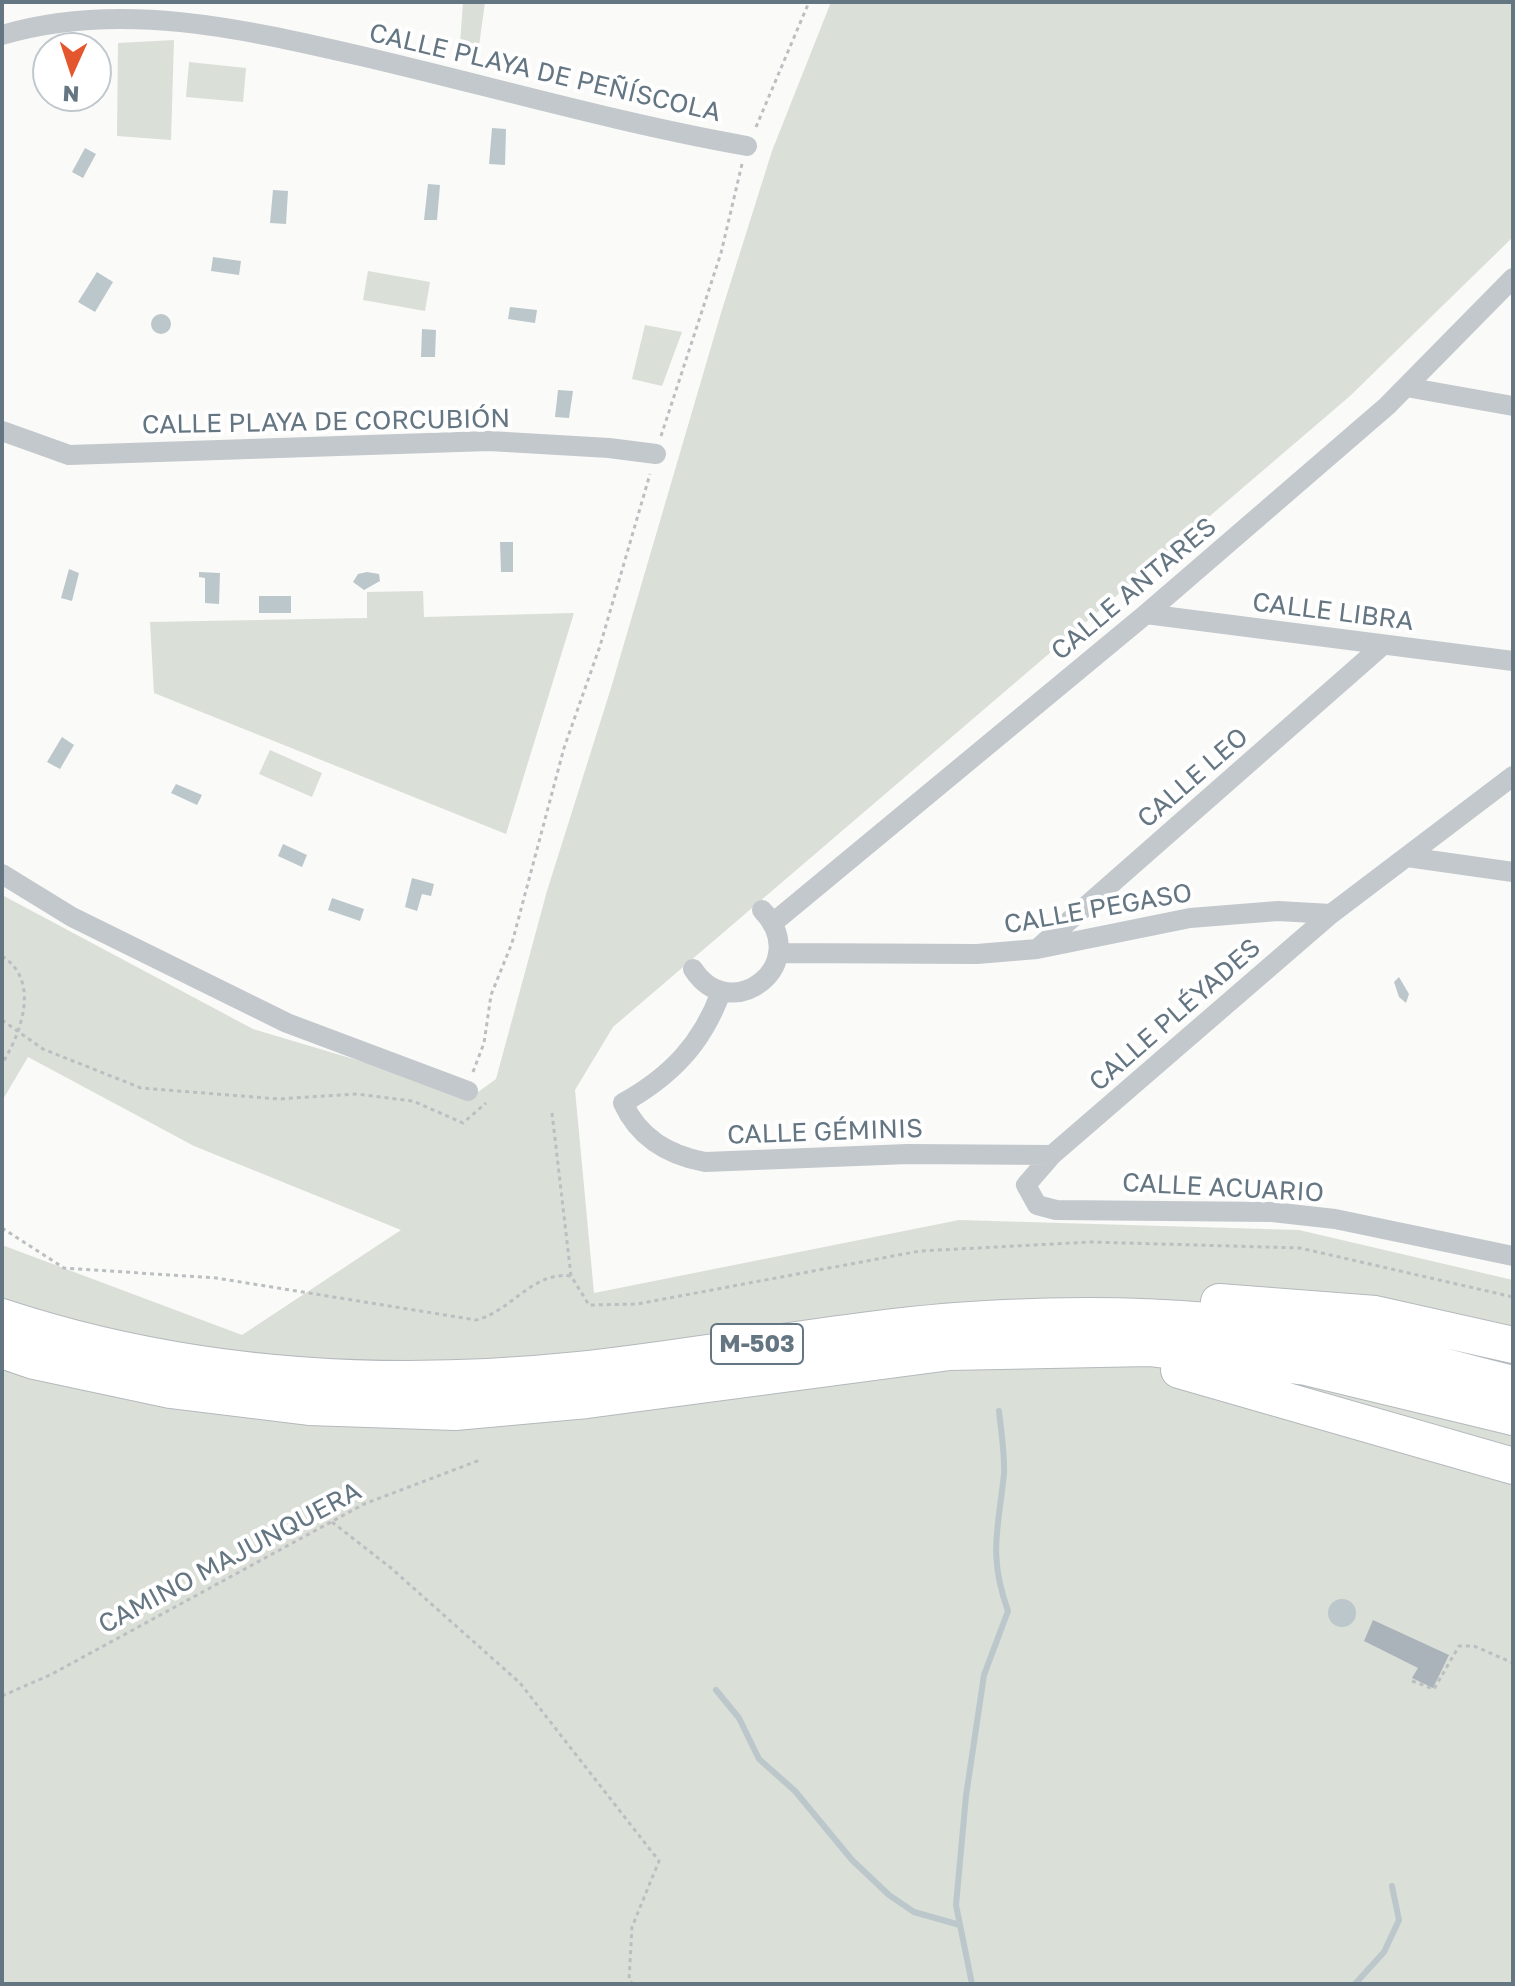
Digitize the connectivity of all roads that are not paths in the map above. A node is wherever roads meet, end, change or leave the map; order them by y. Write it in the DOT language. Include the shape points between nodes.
graph roads {
  1 [pos="2,35"];
  2 [pos="747,146"];
  3 [pos="1513,278"];
  4 [pos="1406,387"];
  5 [pos="1513,406"];
  6 [pos="2,431"];
  7 [pos="656,454"];
  8 [pos="1146,614"];
  9 [pos="1383,645"];
  10 [pos="1513,661"];
  11 [pos="1513,776"];
  12 [pos="1407,857"];
  13 [pos="1513,872"];
  14 [pos="2,874"];
  15 [pos="1331,914"];
  16 [pos="1037,949"];
  17 [pos="779,953"];
  18 [pos="693,969"];
  19 [pos="721,992"];
  20 [pos="469,1086"];
  21 [pos="1052,1155"];
  22 [pos="1512,1251"];
  23 [pos="2,1317"];
  24 [pos="828,1334"];
  25 [pos="1513,1345"];
  26 [pos="2,1350"];
  27 [pos="950,1352"];
  28 [pos="1513,1384"];
  29 [pos="1513,1417"];
  30 [pos="1513,1466"];
  1 -- 2 [label="street, CALLE PLAYA DE PEÑÍSCOLA" via="92,15 173,17"];
  3 -- 4 [label="street, CALLE ANTARES"];
  4 -- 5 [label="street"];
  4 -- 8 [label="street, CALLE ANTARES"];
  6 -- 7 [label="street, CALLE PLAYA DE CORCUBIÓN" via="69,455 489,441"];
  8 -- 9 [label="street, CALLE LIBRA"];
  8 -- 17 [label="street, CALLE ANTARES" via="768,916 780,936"];
  9 -- 10 [label="street, CALLE LIBRA"];
  9 -- 16 [label="street, CALLE LEO"];
  11 -- 12 [label="street"];
  12 -- 13 [label="street"];
  12 -- 15 [label="street"];
  14 -- 20 [label="street" via="72,917 287,1023"];
  15 -- 16 [label="street, CALLE PEGASO" via="1278,911 1190,918"];
  15 -- 21 [label="street, CALLE PLÉYADES"];
  16 -- 17 [label="street, CALLE PEGASO" via="897,956"];
  17 -- 19 [label="street" via="760,984"];
  18 -- 19 [label="street" via="706,985"];
  19 -- 21 [label="street, CALLE GÉMINIS" via="711,1021 691,1052 659,1083 623,1103 645,1136 678,1157 705,1162"];
  21 -- 22 [label="street, CALLE ACUARIO" via="1026,1185 1037,1205 1056,1210 1272,1212"];
  23 -- 24 [label="highway, M-503" via="174,1360 312,1377 385,1379 457,1380 581,1370"];
  24 -- 25 [label="highway, M-503" via="911,1307 1003,1298 1143,1299 1375,1314"];
  24 -- 28 [label="highway, M-503" via="991,1319 1146,1315 1311,1335"];
  26 -- 27 [label="highway, M-503" via="170,1390 309,1407 455,1412"];
  27 -- 29 [label="highway, M-503" via="1165,1350 1306,1367"];
  27 -- 30 [label="highway, M-503" via="1135,1361 1198,1374"];
}
